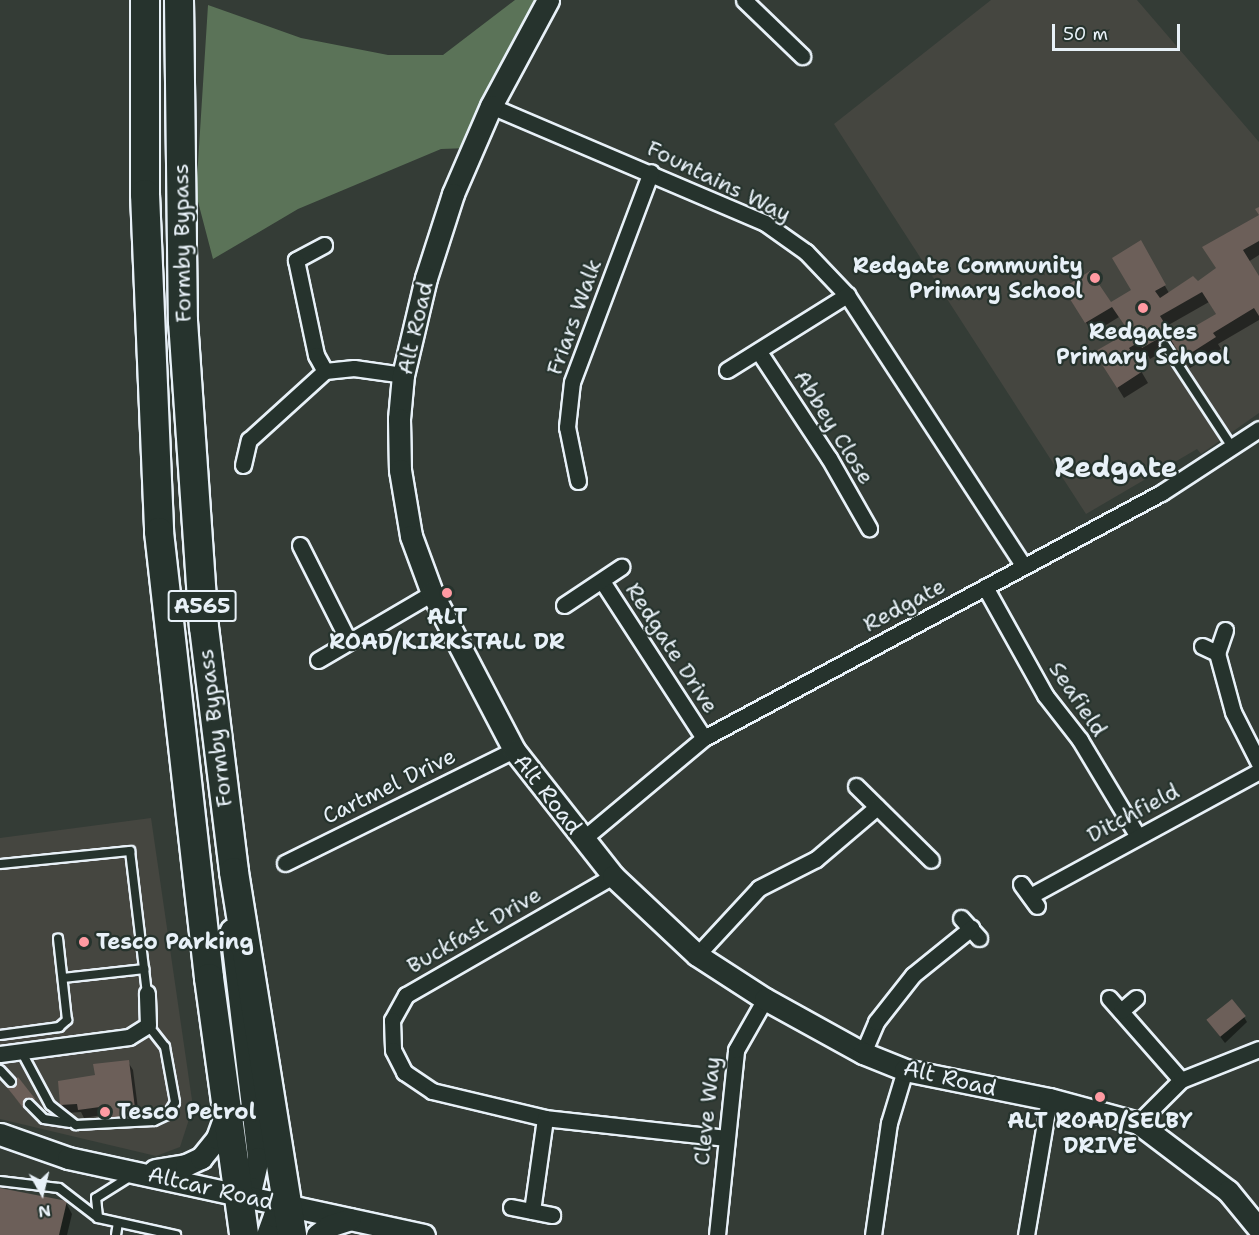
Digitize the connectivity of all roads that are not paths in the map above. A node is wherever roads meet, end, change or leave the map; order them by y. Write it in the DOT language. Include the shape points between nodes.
graph roads {
  1 [pos="145,0"];
  2 [pos="179,0"];
  3 [pos="548,0"];
  4 [pos="744,0"];
  5 [pos="802,56"];
  6 [pos="491,106"];
  7 [pos="651,172"];
  8 [pos="324,245"];
  9 [pos="847,295"];
  10 [pos="1165,345"];
  11 [pos="759,352"];
  12 [pos="727,370"];
  13 [pos="325,371"];
  14 [pos="403,375"];
  15 [pos="1259,429"];
  16 [pos="1232,447"];
  17 [pos="243,465"];
  18 [pos="578,481"];
  19 [pos="869,528"];
  20 [pos="300,545"];
  21 [pos="1023,565"];
  22 [pos="621,567"];
  23 [pos="602,581"];
  24 [pos="985,587"];
  25 [pos="432,593"];
  26 [pos="564,605"];
  27 [pos="1225,630"];
  28 [pos="348,640"];
  29 [pos="1202,646"];
  30 [pos="1217,653"];
  31 [pos="318,660"];
  32 [pos="704,738"];
  33 [pos="514,750"];
  34 [pos="1259,764"];
  35 [pos="1259,771"];
  36 [pos="856,786"];
  37 [pos="877,807"];
  38 [pos="1137,835"];
  39 [pos="583,839"];
  40 [pos="931,860"];
  41 [pos="285,863"];
  42 [pos="0,864"];
  43 [pos="234,872"];
  44 [pos="613,876"];
  45 [pos="1029,895"];
  46 [pos="971,928"];
  47 [pos="58,938"];
  48 [pos="698,955"];
  49 [pos="145,969"];
  50 [pos="63,978"];
  51 [pos="147,993"];
  52 [pos="1109,998"];
  53 [pos="1136,998"];
  54 [pos="765,999"];
  55 [pos="1121,1011"];
  56 [pos="148,1025"];
  57 [pos="0,1035"];
  58 [pos="1259,1049"];
  59 [pos="21,1051"];
  60 [pos="863,1053"];
  61 [pos="0,1054"];
  62 [pos="0,1070"];
  63 [pos="905,1070"];
  64 [pos="1181,1080"];
  65 [pos="11,1082"];
  66 [pos="1048,1099"];
  67 [pos="29,1104"];
  68 [pos="226,1109"];
  69 [pos="545,1118"];
  70 [pos="1138,1123"];
  71 [pos="76,1125"];
  72 [pos="0,1134"];
  73 [pos="726,1138"];
  74 [pos="139,1172"];
  75 [pos="0,1181"];
  76 [pos="238,1195"];
  77 [pos="289,1206"];
  78 [pos="511,1207"];
  79 [pos="532,1211"];
  80 [pos="552,1215"];
  81 [pos="98,1218"];
  82 [pos="350,1219"];
  83 [pos="118,1223"];
  84 [pos="1259,1229"];
  85 [pos="116,1235"];
  86 [pos="176,1235"];
  87 [pos="244,1235"];
  88 [pos="267,1235"];
  89 [pos="292,1235"];
  90 [pos="317,1235"];
  91 [pos="424,1235"];
  92 [pos="717,1235"];
  93 [pos="873,1235"];
  94 [pos="1026,1235"];
  1 -- 68 [label="highway, Formby Bypass / A565" via="145,194 159,532"];
  2 -- 43 [label="highway, Formby Bypass / A565" via="181,235 193,501 216,749"];
  3 -- 6 [label="street, Alt Road"];
  4 -- 5 [label="street"];
  6 -- 7 [label="street, Fountains Way"];
  6 -- 14 [label="street, Alt Road" via="453,194 426,278"];
  7 -- 9 [label="street, Fountains Way" via="765,223 806,252"];
  7 -- 18 [label="street, Friars Walk" via="573,382 567,427"];
  8 -- 13 [label="street" via="296,260 316,355"];
  9 -- 11 [label="street"];
  9 -- 21 [label="street, Fountains Way"];
  10 -- 16 [label="lane"];
  11 -- 12 [label="street"];
  11 -- 19 [label="street, Abbey Close" via="829,458"];
  13 -- 14 [label="street" via="354,368"];
  13 -- 17 [label="street" via="249,440"];
  14 -- 25 [label="street, Alt Road" via="400,470 411,536"];
  15 -- 16 [label="street, Redgate"];
  16 -- 21 [label="street, Redgate" via="1161,493"];
  20 -- 28 [label="street"];
  21 -- 24 [label="street, Redgate"];
  22 -- 23 [label="street, Redgate Drive"];
  23 -- 26 [label="street, Redgate Drive"];
  23 -- 32 [label="street, Redgate Drive"];
  24 -- 32 [label="street, Redgate"];
  24 -- 38 [label="street, Seafield" via="1044,695 1080,740"];
  25 -- 28 [label="street"];
  25 -- 33 [label="street, Alt Road"];
  27 -- 30 [label="street"];
  28 -- 31 [label="street"];
  29 -- 30 [label="street"];
  30 -- 34 [label="street" via="1233,712"];
  32 -- 39 [label="street, Redgate"];
  33 -- 39 [label="street, Alt Road"];
  33 -- 41 [label="street, Cartmel Drive"];
  35 -- 38 [label="street, Ditchfield"];
  36 -- 37 [label="street"];
  37 -- 40 [label="street"];
  37 -- 48 [label="street" via="816,859 759,888"];
  38 -- 45 [label="street, Ditchfield"];
  39 -- 44 [label="street, Alt Road"];
  42 -- 49 [label="lane" via="130,851"];
  43 -- 76 [label="street" via="231,942 258,1158 251,1188"];
  43 -- 77 [label="highway, Formby Bypass / A565"];
  44 -- 48 [label="street, Alt Road"];
  44 -- 69 [label="street, Buckfast Drive" via="406,995 392,1020 393,1050 404,1072 432,1091"];
  46 -- 60 [label="street" via="913,975 876,1022"];
  47 -- 50 [label="lane"];
  48 -- 54 [label="street, Alt Road"];
  49 -- 50 [label="lane"];
  49 -- 51 [label="lane"];
  50 -- 57 [label="lane" via="67,1020 59,1028"];
  51 -- 56 [label="street"];
  52 -- 55 [label="street"];
  53 -- 55 [label="street"];
  54 -- 60 [label="street, Alt Road"];
  54 -- 73 [label="street, Cleve Way" via="736,1050"];
  55 -- 64 [label="street"];
  56 -- 59 [label="street" via="129,1037"];
  56 -- 71 [label="lane" via="170,1061 174,1102 167,1115 154,1121"];
  58 -- 64 [label="street"];
  59 -- 61 [label="street"];
  59 -- 71 [label="lane" via="50,1105"];
  60 -- 63 [label="street, Alt Road"];
  62 -- 65 [label="lane"];
  63 -- 66 [label="street, Alt Road"];
  63 -- 93 [label="street" via="889,1123"];
  64 -- 70 [label="street"];
  66 -- 70 [label="street, Alt Road"];
  66 -- 94 [label="street"];
  67 -- 71 [label="lane" via="44,1119"];
  68 -- 74 [label="street" via="217,1138 201,1158 186,1165"];
  68 -- 76 [label="highway, Formby Bypass / A565"];
  69 -- 73 [label="street, Buckfast Drive"];
  69 -- 79 [label="street"];
  70 -- 84 [label="street, Alt Road" via="1227,1191"];
  72 -- 74 [label="street, Altcar Road" via="68,1158"];
  73 -- 92 [label="street, Cleve Way"];
  74 -- 76 [label="street, Altcar Road"];
  74 -- 81 [label="lane" via="96,1198"];
  75 -- 81 [label="lane" via="59,1188"];
  76 -- 77 [label="street, Altcar Road"];
  76 -- 87 [label="highway, Formby Bypass / A565"];
  77 -- 82 [label="street, Altcar Road"];
  77 -- 88 [label="street" via="274,1216"];
  77 -- 89 [label="highway, Formby Bypass / A565"];
  78 -- 79 [label="street"];
  79 -- 80 [label="street"];
  81 -- 83 [label="lane"];
  82 -- 90 [label="street"];
  82 -- 91 [label="street, Altcar Road"];
  83 -- 85 [label="lane"];
  83 -- 86 [label="lane"];
}
